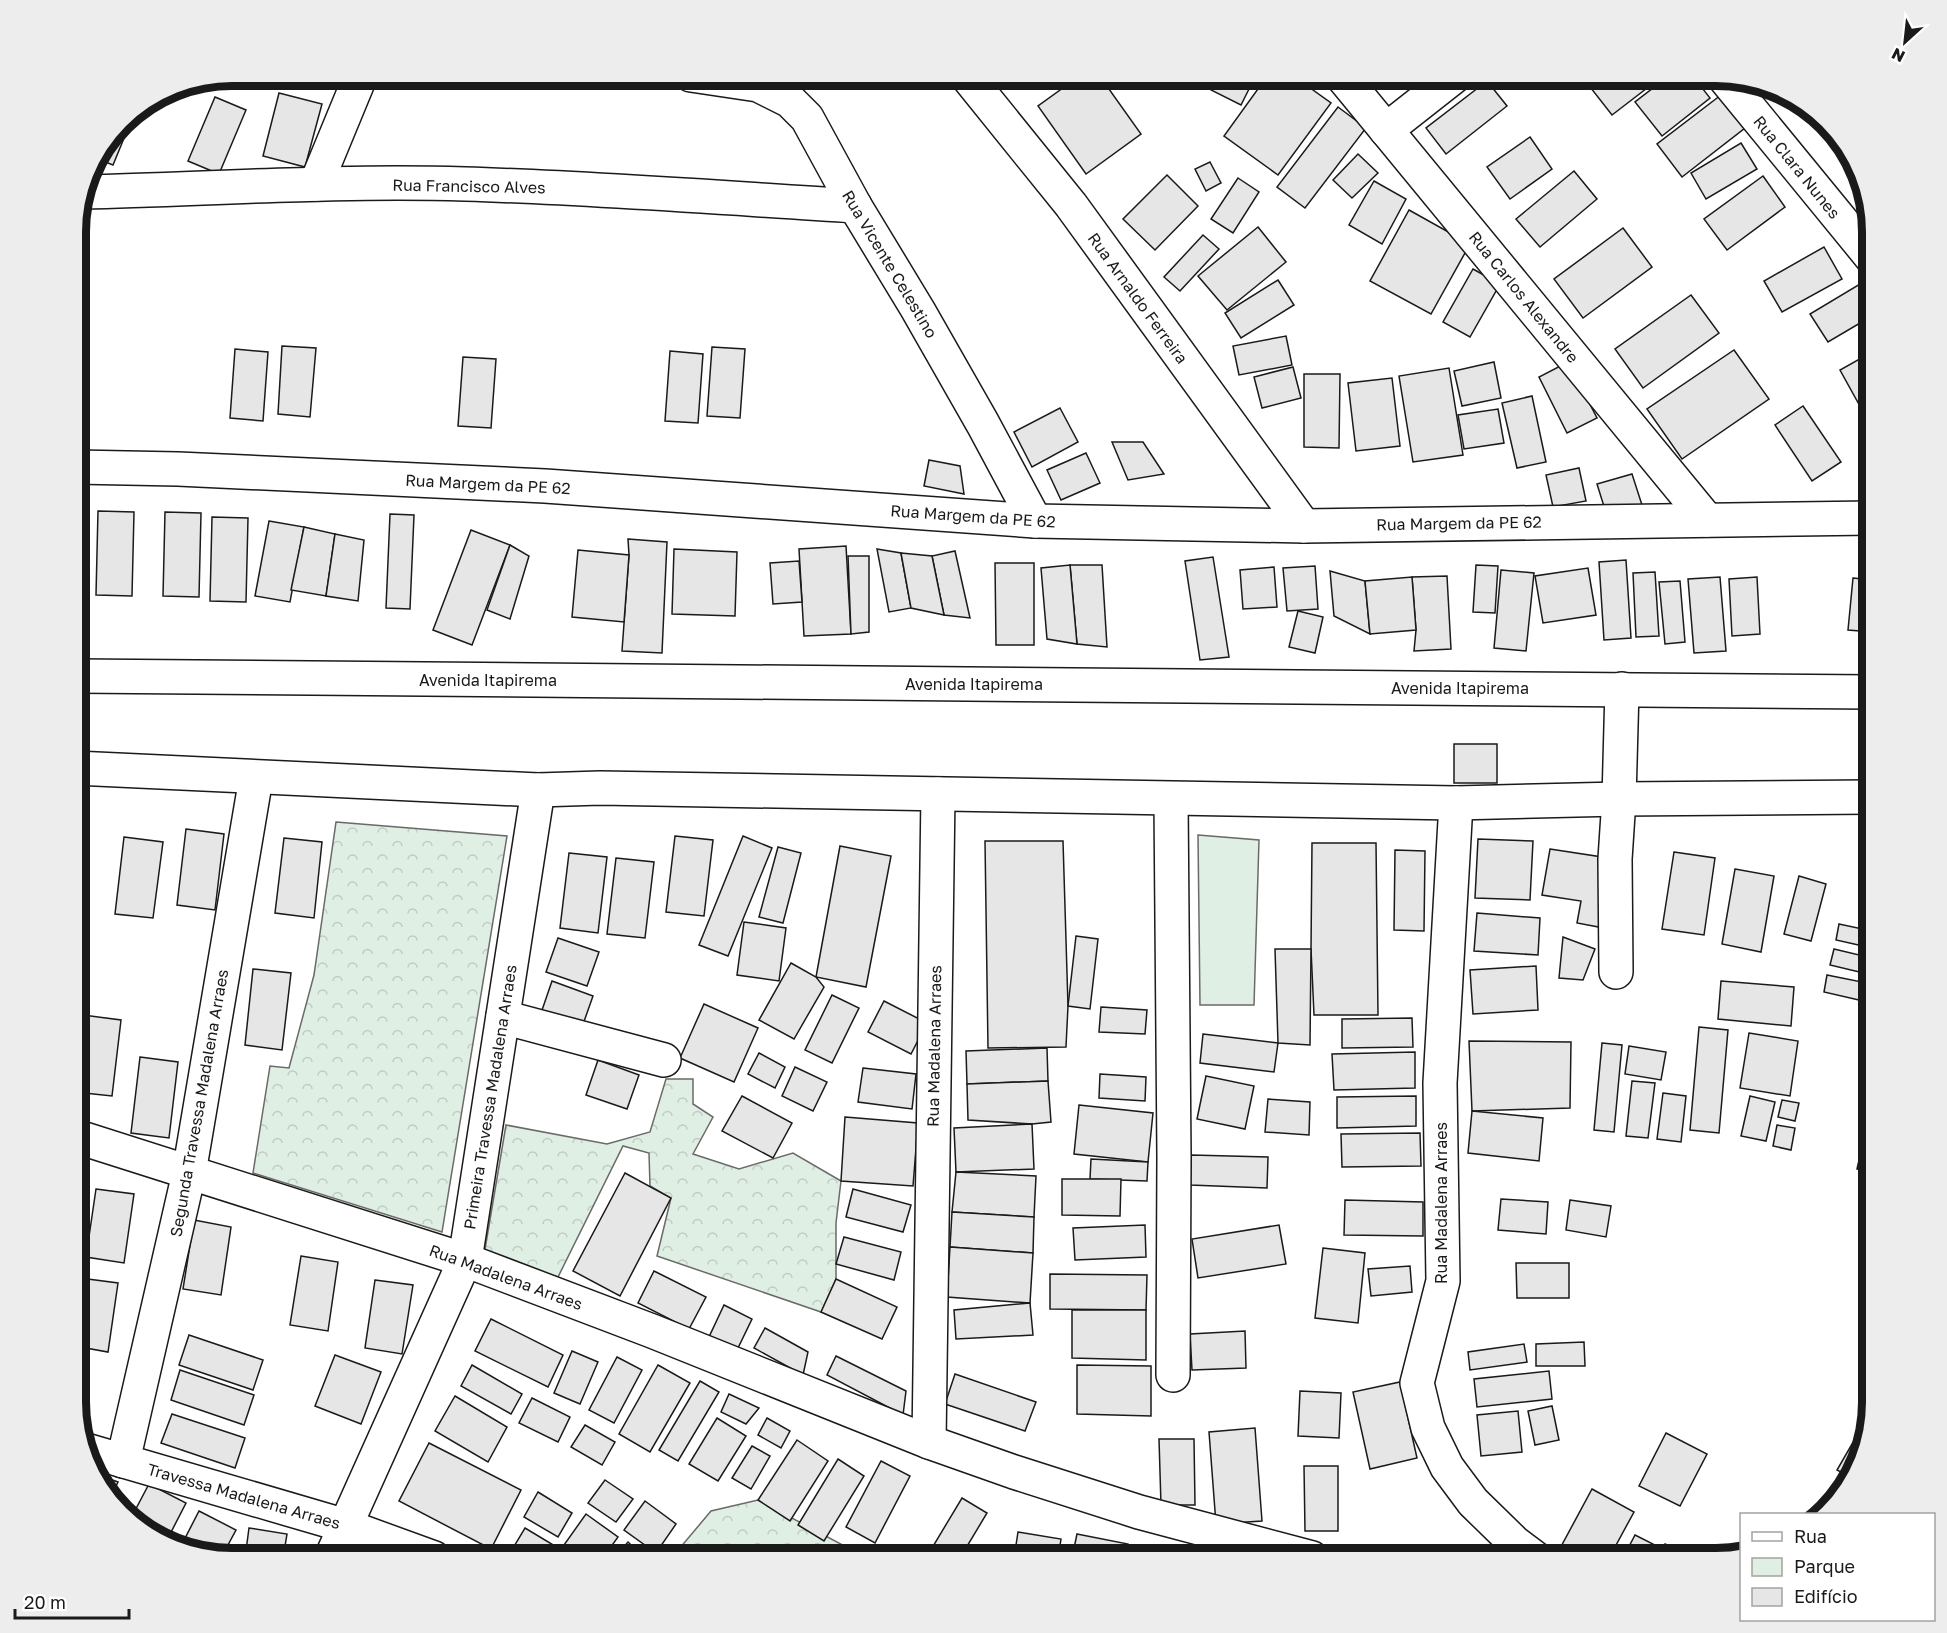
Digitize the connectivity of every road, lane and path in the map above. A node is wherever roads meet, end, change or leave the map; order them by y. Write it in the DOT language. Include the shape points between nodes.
graph roads {
  1 [pos="357,86"];
  2 [pos="760,86"];
  3 [pos="975,86"];
  4 [pos="1350,86"];
  5 [pos="1442,86"];
  6 [pos="1732,87"];
  7 [pos="1386,130"];
  8 [pos="316,184"];
  9 [pos="91,191"];
  10 [pos="855,206"];
  11 [pos="1862,246"];
  12 [pos="86,467"];
  13 [pos="1862,518"];
  14 [pos="1707,520"];
  15 [pos="1035,521"];
  16 [pos="1304,526"];
  17 [pos="86,676"];
  18 [pos="1622,689"];
  19 [pos="1862,692"];
  20 [pos="86,769"];
  21 [pos="256,778"];
  22 [pos="538,790"];
  23 [pos="938,794"];
  24 [pos="1862,797"];
  25 [pos="1619,799"];
  26 [pos="1171,800"];
  27 [pos="1456,803"];
  28 [pos="1616,972"];
  29 [pos="503,1017"];
  30 [pos="664,1060"];
  31 [pos="86,1140"];
  32 [pos="189,1173"];
  33 [pos="465,1260"];
  34 [pos="1173,1375"];
  35 [pos="929,1442"];
  36 [pos="95,1453"];
  37 [pos="123,1461"];
  38 [pos="346,1526"];
  39 [pos="336,1548"];
  40 [pos="406,1548"];
  41 [pos="1274,1548"];
  42 [pos="1522,1548"];
  1 -- 8 [label="street"];
  2 -- 10 [label="street, Rua Vicente Celestino" via="790,101 807,118"];
  3 -- 16 [label="street, Rua Arnaldo Ferreira" via="1071,205"];
  4 -- 7 [label="street, Rua Carlos Alexandre"];
  5 -- 7 [label="street"];
  6 -- 11 [label="street, Rua Clara Nunes"];
  7 -- 14 [label="street, Rua Carlos Alexandre"];
  8 -- 9 [label="street, Rua Francisco Alves"];
  8 -- 10 [label="street, Rua Francisco Alves" via="464,184"];
  10 -- 15 [label="street, Rua Vicente Celestino" via="918,310"];
  12 -- 15 [label="street, Rua Margem da PE 62" via="545,486"];
  13 -- 14 [label="street, Rua Margem da PE 62"];
  14 -- 16 [label="street, Rua Margem da PE 62"];
  15 -- 16 [label="street, Rua Margem da PE 62"];
  17 -- 18 [label="street, Avenida Itapirema"];
  18 -- 19 [label="street, Avenida Itapirema"];
  18 -- 25 [label="street"];
  20 -- 21 [label="street"];
  21 -- 22 [label="street"];
  21 -- 32 [label="street, Segunda Travessa Madalena Arraes"];
  22 -- 23 [label="street"];
  22 -- 29 [label="street, Primeira Travessa Madalena Arraes"];
  23 -- 26 [label="street"];
  23 -- 35 [label="street, Rua Madalena Arraes"];
  24 -- 25 [label="street"];
  25 -- 27 [label="street"];
  25 -- 28 [label="street"];
  26 -- 27 [label="street"];
  26 -- 34 [label="street"];
  27 -- 42 [label="street, Rua Madalena Arraes" via="1440,1083 1443,1281 1417,1383 1428,1428 1448,1467 1473,1502"];
  29 -- 30 [label="street"];
  29 -- 33 [label="street, Primeira Travessa Madalena Arraes"];
  31 -- 32 [label="street, Rua Madalena Arraes"];
  32 -- 33 [label="street, Rua Madalena Arraes"];
  32 -- 37 [label="street, Segunda Travessa Madalena Arraes"];
  33 -- 35 [label="street, Rua Madalena Arraes"];
  33 -- 38 [label="street, Primeira Travessa Madalena Arraes"];
  35 -- 41 [label="street, Rua Madalena Arraes" via="1139,1512"];
  36 -- 37 [label="street, Travessa Madalena Arraes"];
  37 -- 38 [label="street, Travessa Madalena Arraes"];
  38 -- 39 [label="street, Primeira Travessa Madalena Arraes"];
  38 -- 40 [label="street, Travessa Madalena Arraes"];
}
